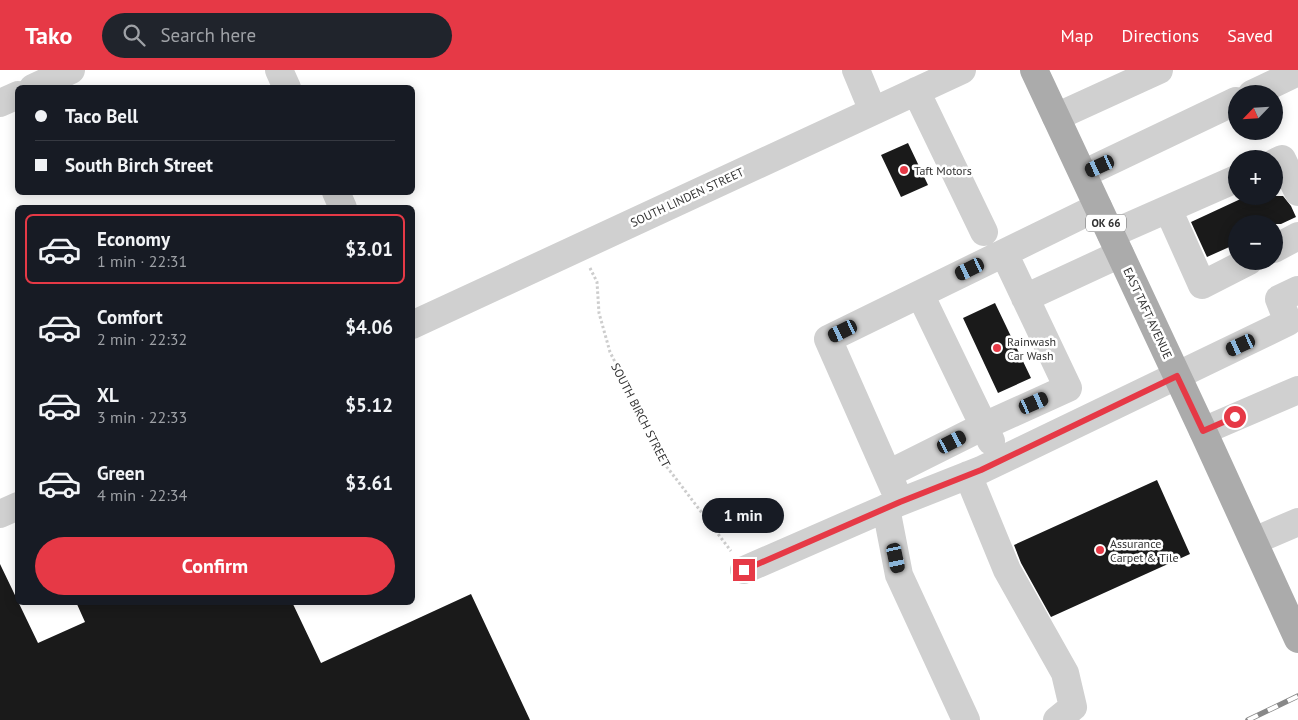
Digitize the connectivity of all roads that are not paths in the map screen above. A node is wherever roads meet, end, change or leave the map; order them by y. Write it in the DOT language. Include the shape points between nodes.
graph roads {
  1 [pos="71,70"];
  2 [pos="279,70"];
  3 [pos="856,70"];
  4 [pos="1034,70"];
  5 [pos="1159,70"];
  6 [pos="1298,72"];
  7 [pos="949,73"];
  8 [pos="39,85"];
  9 [pos="286,85"];
  10 [pos="1271,85"];
  11 [pos="916,91"];
  12 [pos="15,96"];
  13 [pos="0,103"];
  14 [pos="1228,105"];
  15 [pos="873,110"];
  16 [pos="1056,117"];
  17 [pos="1283,161"];
  18 [pos="1083,174"];
  19 [pos="1228,183"];
  20 [pos="1298,192"];
  21 [pos="1098,207"];
  22 [pos="1168,209"];
  23 [pos="984,232"];
  24 [pos="1298,236"];
  25 [pos="1115,244"];
  26 [pos="1283,244"];
  27 [pos="1004,253"];
  28 [pos="1231,270"];
  29 [pos="1298,290"];
  30 [pos="920,294"];
  31 [pos="1025,298"];
  32 [pos="415,323"];
  33 [pos="1177,376"];
  34 [pos="1068,388"];
  35 [pos="1298,390"];
  36 [pos="1082,422"];
  37 [pos="984,426"];
  38 [pos="1203,431"];
  39 [pos="1000,461"];
  40 [pos="888,474"];
  41 [pos="968,475"];
  42 [pos="893,505"];
  43 [pos="15,507"];
  44 [pos="0,514"];
  45 [pos="1298,522"];
  46 [pos="1254,541"];
  47 [pos="744,570"];
  48 [pos="1298,639"];
  49 [pos="966,720"];
  50 [pos="1057,720"];
  1 -- 8 [label="street"];
  2 -- 9 [label="street"];
  3 -- 15 [label="street"];
  4 -- 16 [label="main road, EAST TAFT AVENUE / OK 66"];
  5 -- 16 [label="street"];
  6 -- 10 [label="street"];
  7 -- 11 [label="street, SOUTH LINDEN STREET"];
  11 -- 15 [label="street, SOUTH LINDEN STREET"];
  11 -- 23 [label="street"];
  12 -- 13 [label="street"];
  14 -- 18 [label="street"];
  15 -- 32 [label="street, SOUTH LINDEN STREET"];
  16 -- 18 [label="main road, EAST TAFT AVENUE / OK 66"];
  17 -- 20 [label="street"];
  18 -- 21 [label="main road, EAST TAFT AVENUE / OK 66"];
  19 -- 22 [label="street"];
  21 -- 25 [label="main road, EAST TAFT AVENUE / OK 66"];
  21 -- 27 [label="street"];
  22 -- 25 [label="street"];
  22 -- 28 [label="street" via="1202,285"];
  24 -- 26 [label="street"];
  25 -- 31 [label="street"];
  25 -- 33 [label="main road, EAST TAFT AVENUE / OK 66"];
  27 -- 30 [label="street"];
  27 -- 31 [label="street"];
  29 -- 33 [label="street" via="1279,299 1288,322"];
  30 -- 37 [label="street"];
  30 -- 40 [label="street" via="828,339"];
  31 -- 34 [label="street"];
  33 -- 36 [label="street"];
  33 -- 38 [label="main road, EAST TAFT AVENUE / OK 66"];
  34 -- 36 [label="street"];
  34 -- 37 [label="street"];
  35 -- 38 [label="street"];
  36 -- 39 [label="street"];
  37 -- 39 [label="street"];
  37 -- 40 [label="street"];
  38 -- 46 [label="main road, EAST TAFT AVENUE / OK 66"];
  39 -- 41 [label="street"];
  40 -- 42 [label="street"];
  41 -- 42 [label="street"];
  41 -- 50 [label="street" via="1007,570 1065,673 1073,707"];
  42 -- 47 [label="street"];
  42 -- 49 [label="street" via="899,575"];
  43 -- 44 [label="street"];
  45 -- 46 [label="street"];
  46 -- 48 [label="main road, EAST TAFT AVENUE / OK 66"];
}
